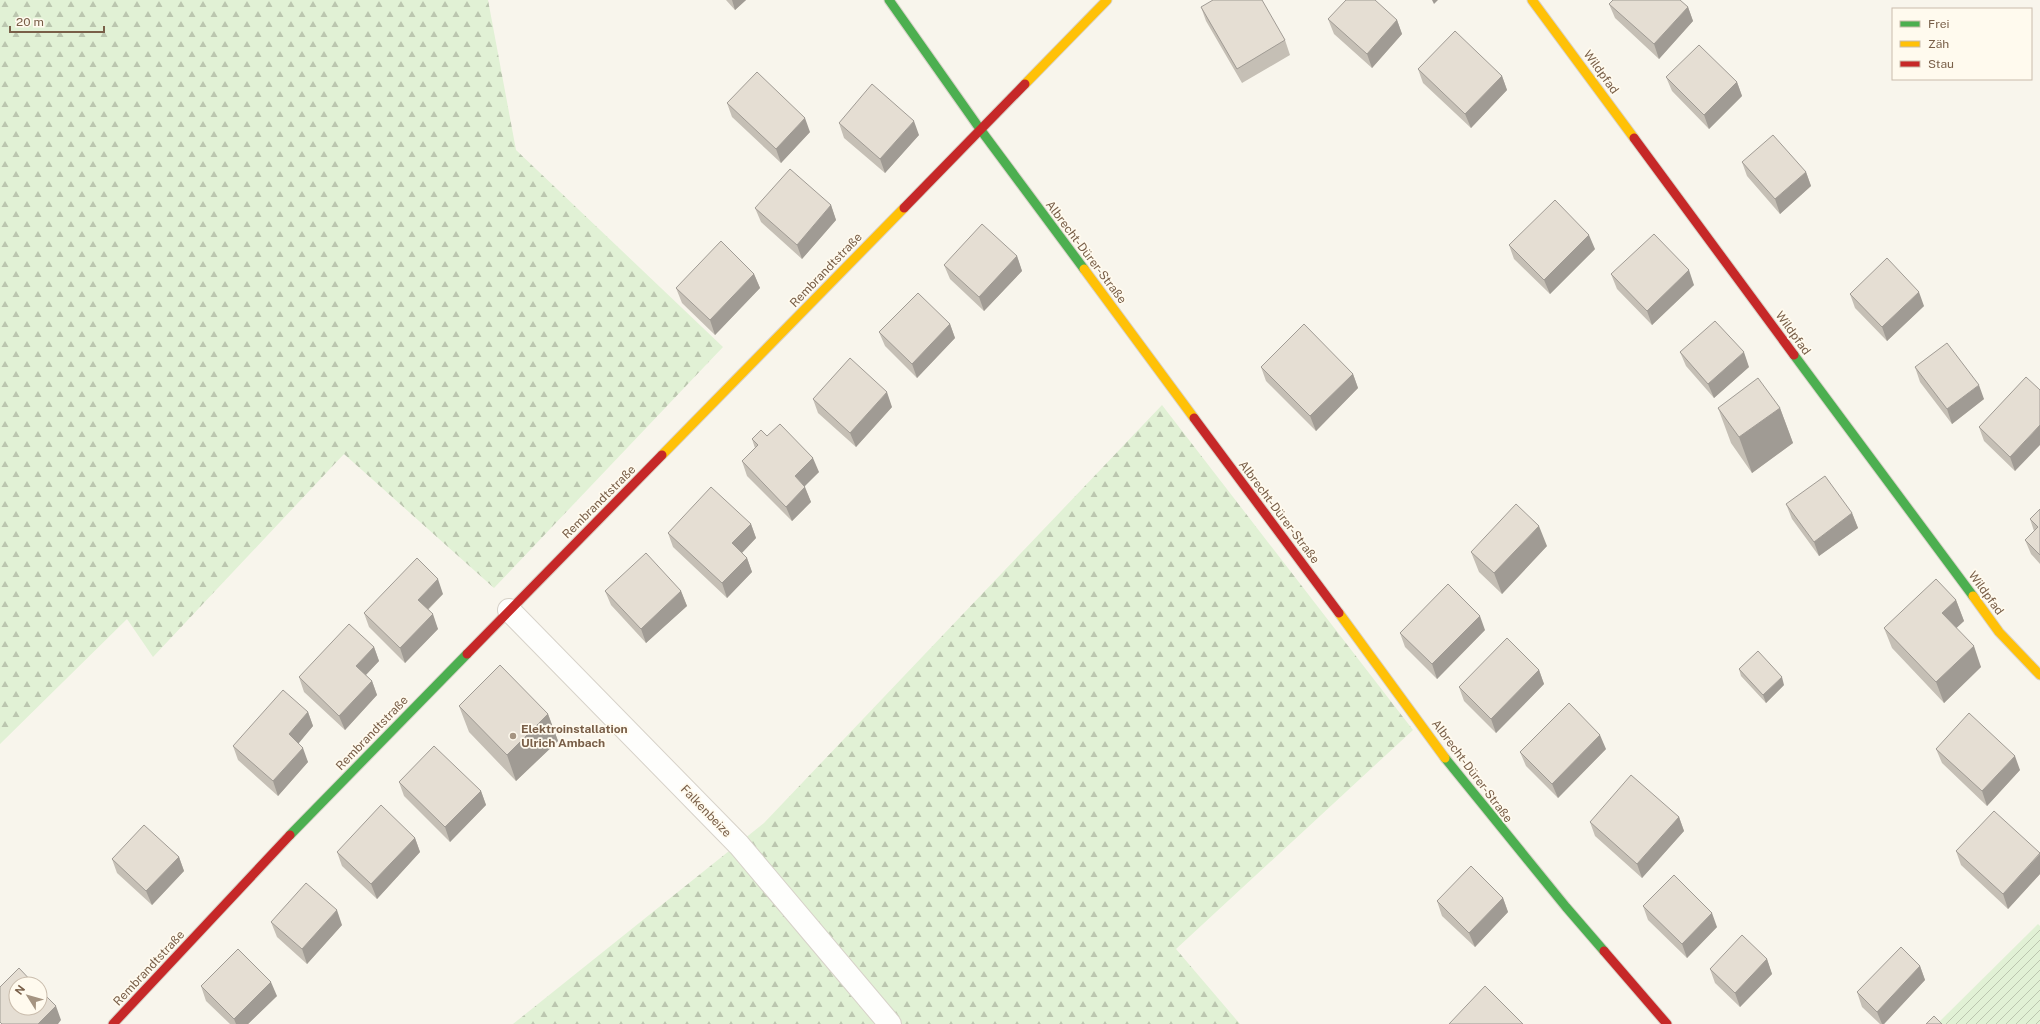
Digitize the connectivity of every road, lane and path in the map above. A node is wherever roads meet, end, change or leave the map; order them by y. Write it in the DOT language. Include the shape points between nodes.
graph roads {
  1 [pos="889,0"];
  2 [pos="1106,0"];
  3 [pos="1532,0"];
  4 [pos="980,129"];
  5 [pos="510,610"];
  6 [pos="2040,675"];
  7 [pos="113,1024"];
  8 [pos="890,1024"];
  9 [pos="1667,1024"];
  1 -- 4 [label="street, Albrecht-Dürer-Straße"];
  2 -- 4 [label="street, Rembrandtstraße"];
  3 -- 6 [label="street, Wildpfad" via="1999,632"];
  4 -- 5 [label="street, Rembrandtstraße"];
  4 -- 9 [label="street, Albrecht-Dürer-Straße" via="1456,772 1566,907"];
  5 -- 7 [label="street, Rembrandtstraße" via="285,840"];
  5 -- 8 [label="street, Falkenbeize" via="739,845"];
}
